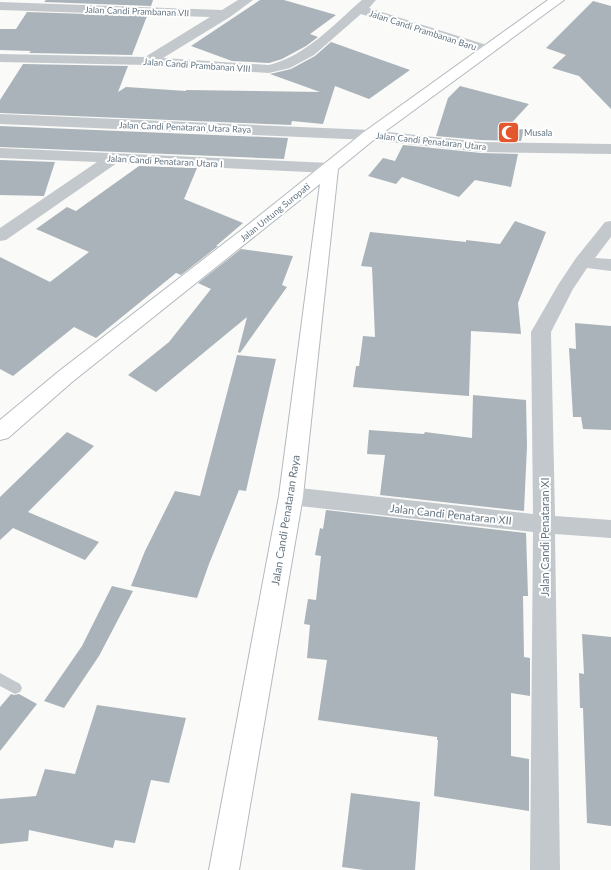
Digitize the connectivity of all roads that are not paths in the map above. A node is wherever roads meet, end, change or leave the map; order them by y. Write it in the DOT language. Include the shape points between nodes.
graph roads {
  1 [pos="247,0"];
  2 [pos="370,0"];
  3 [pos="557,0"];
  4 [pos="0,6"];
  5 [pos="359,9"];
  6 [pos="225,14"];
  7 [pos="488,50"];
  8 [pos="0,58"];
  9 [pos="148,61"];
  10 [pos="0,119"];
  11 [pos="370,134"];
  12 [pos="611,149"];
  13 [pos="0,153"];
  14 [pos="112,159"];
  15 [pos="330,168"];
  16 [pos="611,226"];
  17 [pos="0,236"];
  18 [pos="582,262"];
  19 [pos="611,265"];
  20 [pos="0,432"];
  21 [pos="291,496"];
  22 [pos="544,524"];
  23 [pos="611,529"];
  24 [pos="0,679"];
  25 [pos="16,688"];
  26 [pos="224,870"];
  27 [pos="545,870"];
  1 -- 6 [label="street"];
  2 -- 5 [label="street, Jalan Candi Prambanan VIII"];
  3 -- 7 [label="main road, Jalan Untung Suropati"];
  4 -- 6 [label="street, Jalan Candi Prambanan VII"];
  5 -- 7 [label="street, Jalan Candi Prambanan Baru"];
  5 -- 9 [label="street, Jalan Candi Prambanan VIII" via="309,52 285,65 269,69"];
  6 -- 9 [label="street"];
  7 -- 11 [label="main road, Jalan Untung Suropati"];
  8 -- 9 [label="street, Jalan Candi Prambanan VIII"];
  10 -- 11 [label="street, Jalan Candi Penataran Utara Raya"];
  11 -- 12 [label="street, Jalan Candi Penataran Utara" via="481,147"];
  11 -- 15 [label="main road, Jalan Untung Suropati"];
  13 -- 14 [label="street, Jalan Candi Penataran Utara I"];
  14 -- 15 [label="street, Jalan Candi Penataran Utara I"];
  14 -- 17 [label="street"];
  15 -- 20 [label="main road, Jalan Untung Suropati" via="65,377"];
  15 -- 21 [label="main road, Jalan Candi Penataran Raya"];
  16 -- 18 [label="street, Jalan Candi Penataran XI"];
  18 -- 19 [label="street"];
  18 -- 22 [label="street, Jalan Candi Penataran XI" via="541,332"];
  21 -- 22 [label="street, Jalan Candi Penataran XII"];
  21 -- 26 [label="main road, Jalan Candi Penataran Raya"];
  22 -- 23 [label="street, Jalan Candi Penataran XII"];
  22 -- 27 [label="street, Jalan Candi Penataran XI"];
  24 -- 25 [label="lane"];
}
